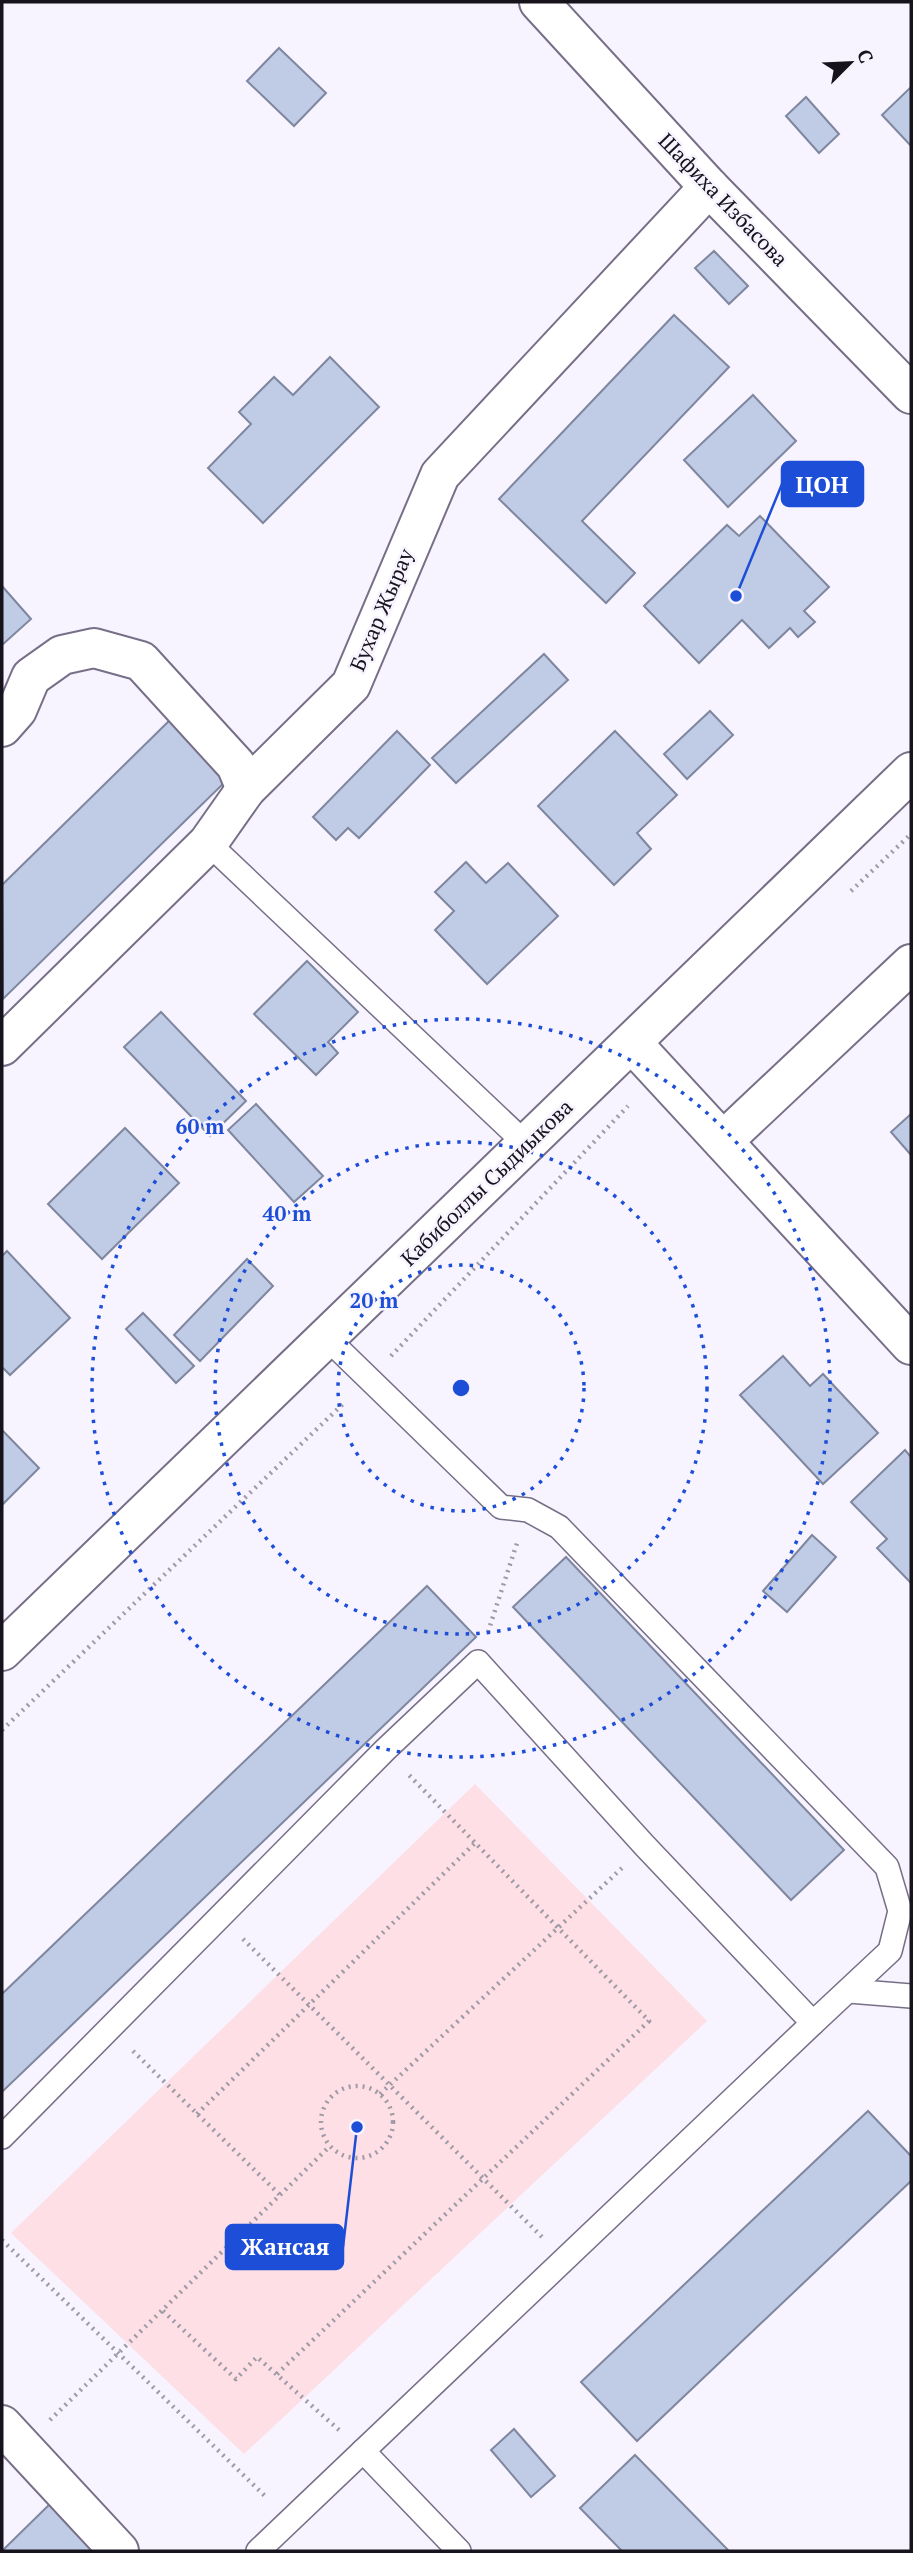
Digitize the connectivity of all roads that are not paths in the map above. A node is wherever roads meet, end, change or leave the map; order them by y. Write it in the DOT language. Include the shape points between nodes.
graph roads {
  1 [pos="539,2"];
  2 [pos="709,187"];
  3 [pos="911,394"];
  4 [pos="2,727"];
  5 [pos="911,772"];
  6 [pos="246,789"];
  7 [pos="208,843"];
  8 [pos="911,964"];
  9 [pos="632,1043"];
  10 [pos="2,1046"];
  11 [pos="723,1141"];
  12 [pos="527,1144"];
  13 [pos="327,1338"];
  14 [pos="911,1345"];
  15 [pos="2,1651"];
  16 [pos="849,1991"];
  17 [pos="911,1996"];
  18 [pos="813,2023"];
  19 [pos="2,2137"];
  20 [pos="12,2436"];
  21 [pos="363,2451"];
  22 [pos="119,2551"];
  23 [pos="258,2551"];
  24 [pos="459,2551"];
  1 -- 2 [label="street, Шафиха Избасова"];
  2 -- 3 [label="street, Шафиха Избасова"];
  2 -- 6 [label="street, Бухар Жырау" via="440,475 351,685"];
  4 -- 6 [label="street" via="17,710 32,677 62,656 94,648 141,661 236,765"];
  5 -- 9 [label="street, Кабиболлы Сыдиыкова"];
  6 -- 7 [label="street, Бухар Жырау"];
  7 -- 10 [label="street, Бухар Жырау"];
  7 -- 12 [label="lane"];
  8 -- 11 [label="street"];
  9 -- 11 [label="street"];
  9 -- 12 [label="street, Кабиболлы Сыдиыкова"];
  11 -- 14 [label="street"];
  12 -- 13 [label="street, Кабиболлы Сыдиыкова"];
  13 -- 15 [label="street, Кабиболлы Сыдиыкова"];
  13 -- 16 [label="lane" via="500,1507 528,1510 559,1527 887,1867 900,1911 890,1951"];
  16 -- 17 [label="lane"];
  16 -- 18 [label="lane"];
  18 -- 19 [label="lane" via="478,1662"];
  18 -- 21 [label="lane"];
  20 -- 22 [label="street"];
  21 -- 23 [label="lane"];
  21 -- 24 [label="lane"];
}
